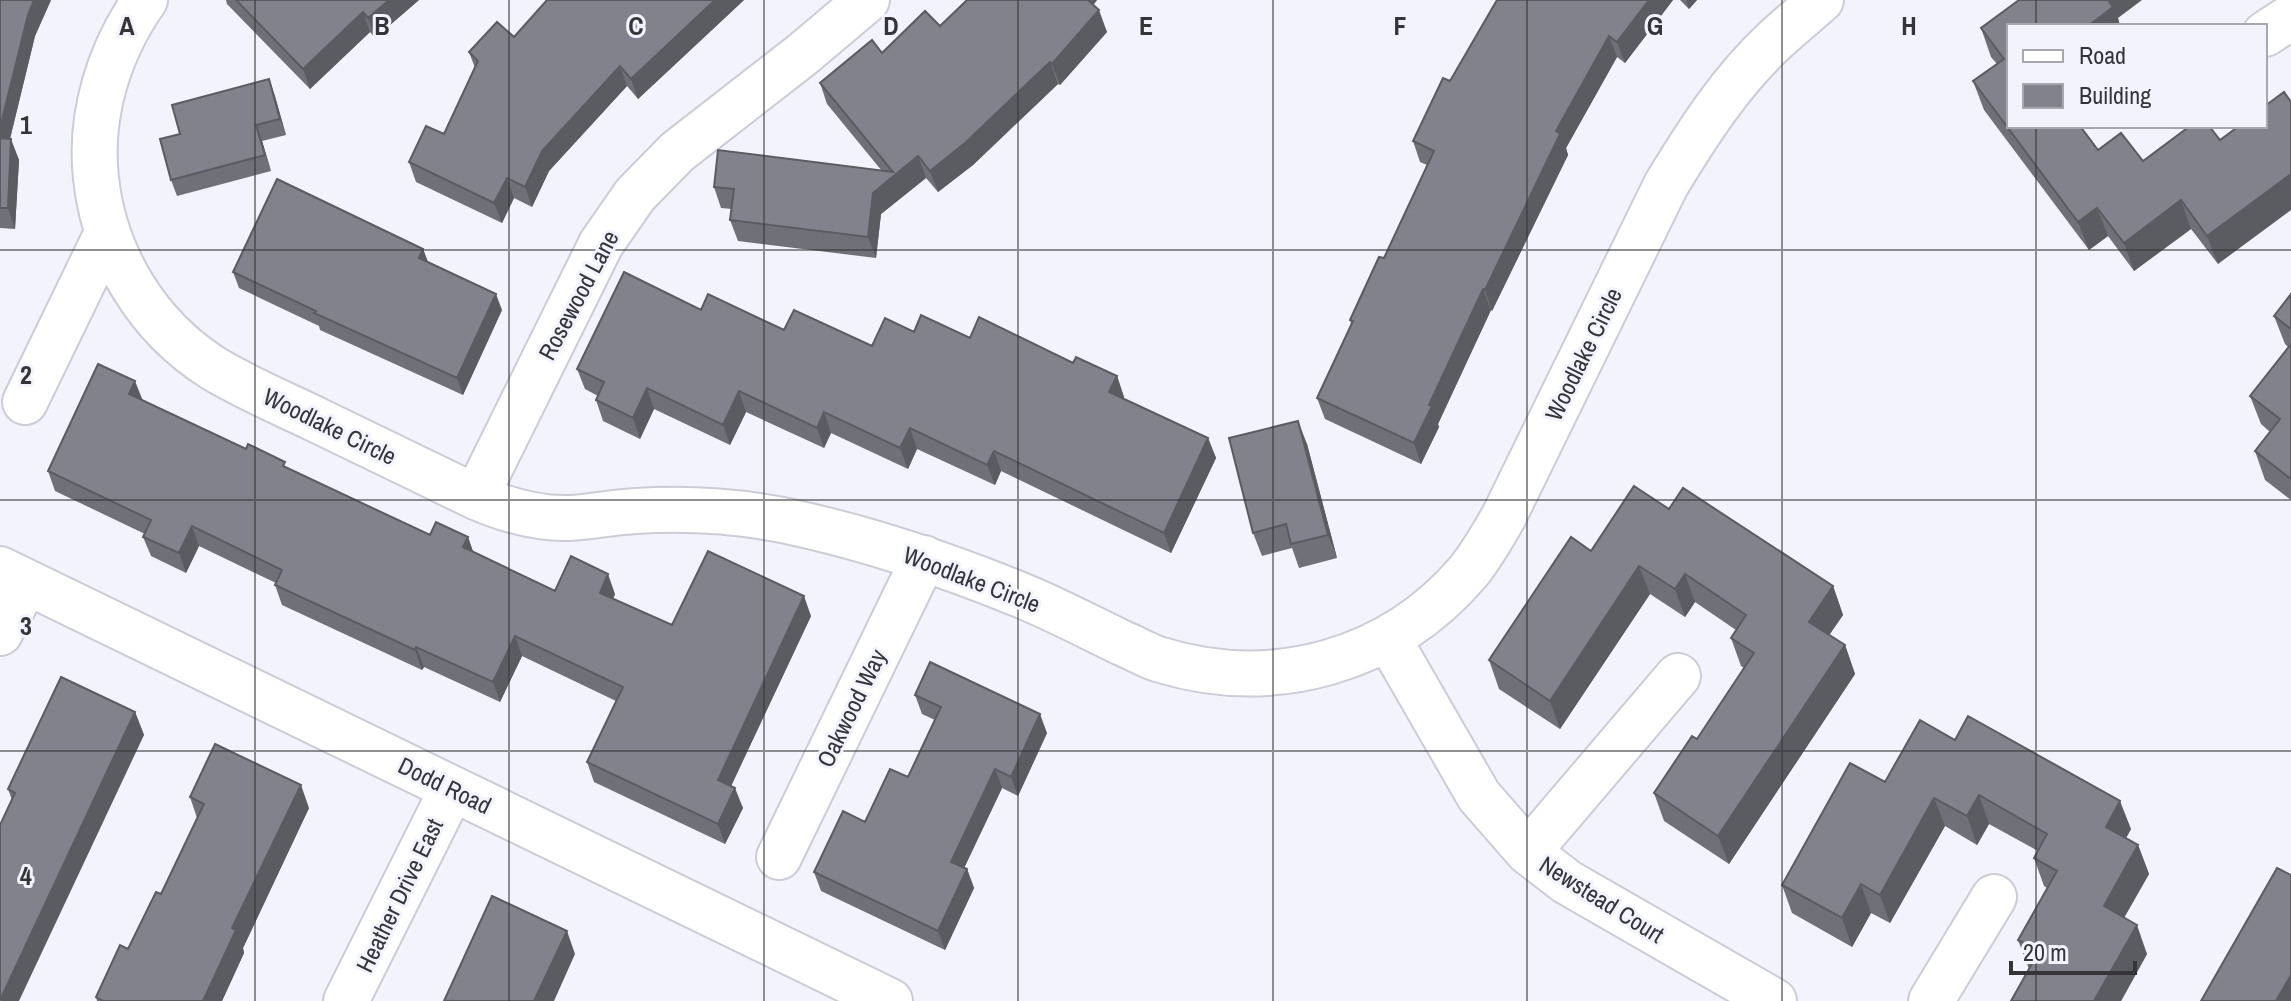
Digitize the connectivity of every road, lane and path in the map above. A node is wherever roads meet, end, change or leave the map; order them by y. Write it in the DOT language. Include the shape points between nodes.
graph roads {
  1 [pos="145,0"];
  2 [pos="867,0"];
  3 [pos="1821,0"];
  4 [pos="2291,17"];
  5 [pos="2267,33"];
  6 [pos="107,233"];
  7 [pos="25,402"];
  8 [pos="476,497"];
  9 [pos="924,558"];
  10 [pos="13,575"];
  11 [pos="0,633"];
  12 [pos="1388,638"];
  13 [pos="1678,676"];
  14 [pos="452,789"];
  15 [pos="1528,852"];
  16 [pos="779,857"];
  17 [pos="1994,897"];
  18 [pos="346,1001"];
  19 [pos="890,1001"];
  20 [pos="1774,1001"];
  21 [pos="1931,1001"];
  1 -- 6 [label="street, Woodlake Circle" via="106,76 95,130 97,192"];
  2 -- 8 [label="street, Rosewood Lane" via="677,152 635,195 601,244"];
  3 -- 12 [label="street, Woodlake Circle" via="1740,78 1666,185 1488,544 1447,594"];
  4 -- 5 [label="street"];
  6 -- 7 [label="street"];
  6 -- 8 [label="street, Woodlake Circle" via="144,304 211,366"];
  8 -- 9 [label="street, Woodlake Circle" via="536,516 697,511 770,519"];
  9 -- 12 [label="street, Woodlake Circle" via="1188,668 1253,675 1317,666"];
  9 -- 16 [label="street, Oakwood Way"];
  10 -- 11 [label="street"];
  10 -- 14 [label="street, Dodd Road"];
  12 -- 15 [label="street, Newstead Court" via="1479,796"];
  13 -- 15 [label="street"];
  14 -- 18 [label="street, Heather Drive East"];
  14 -- 19 [label="street, Dodd Road"];
  15 -- 20 [label="street, Newstead Court" via="1567,882"];
  17 -- 21 [label="street"];
}
